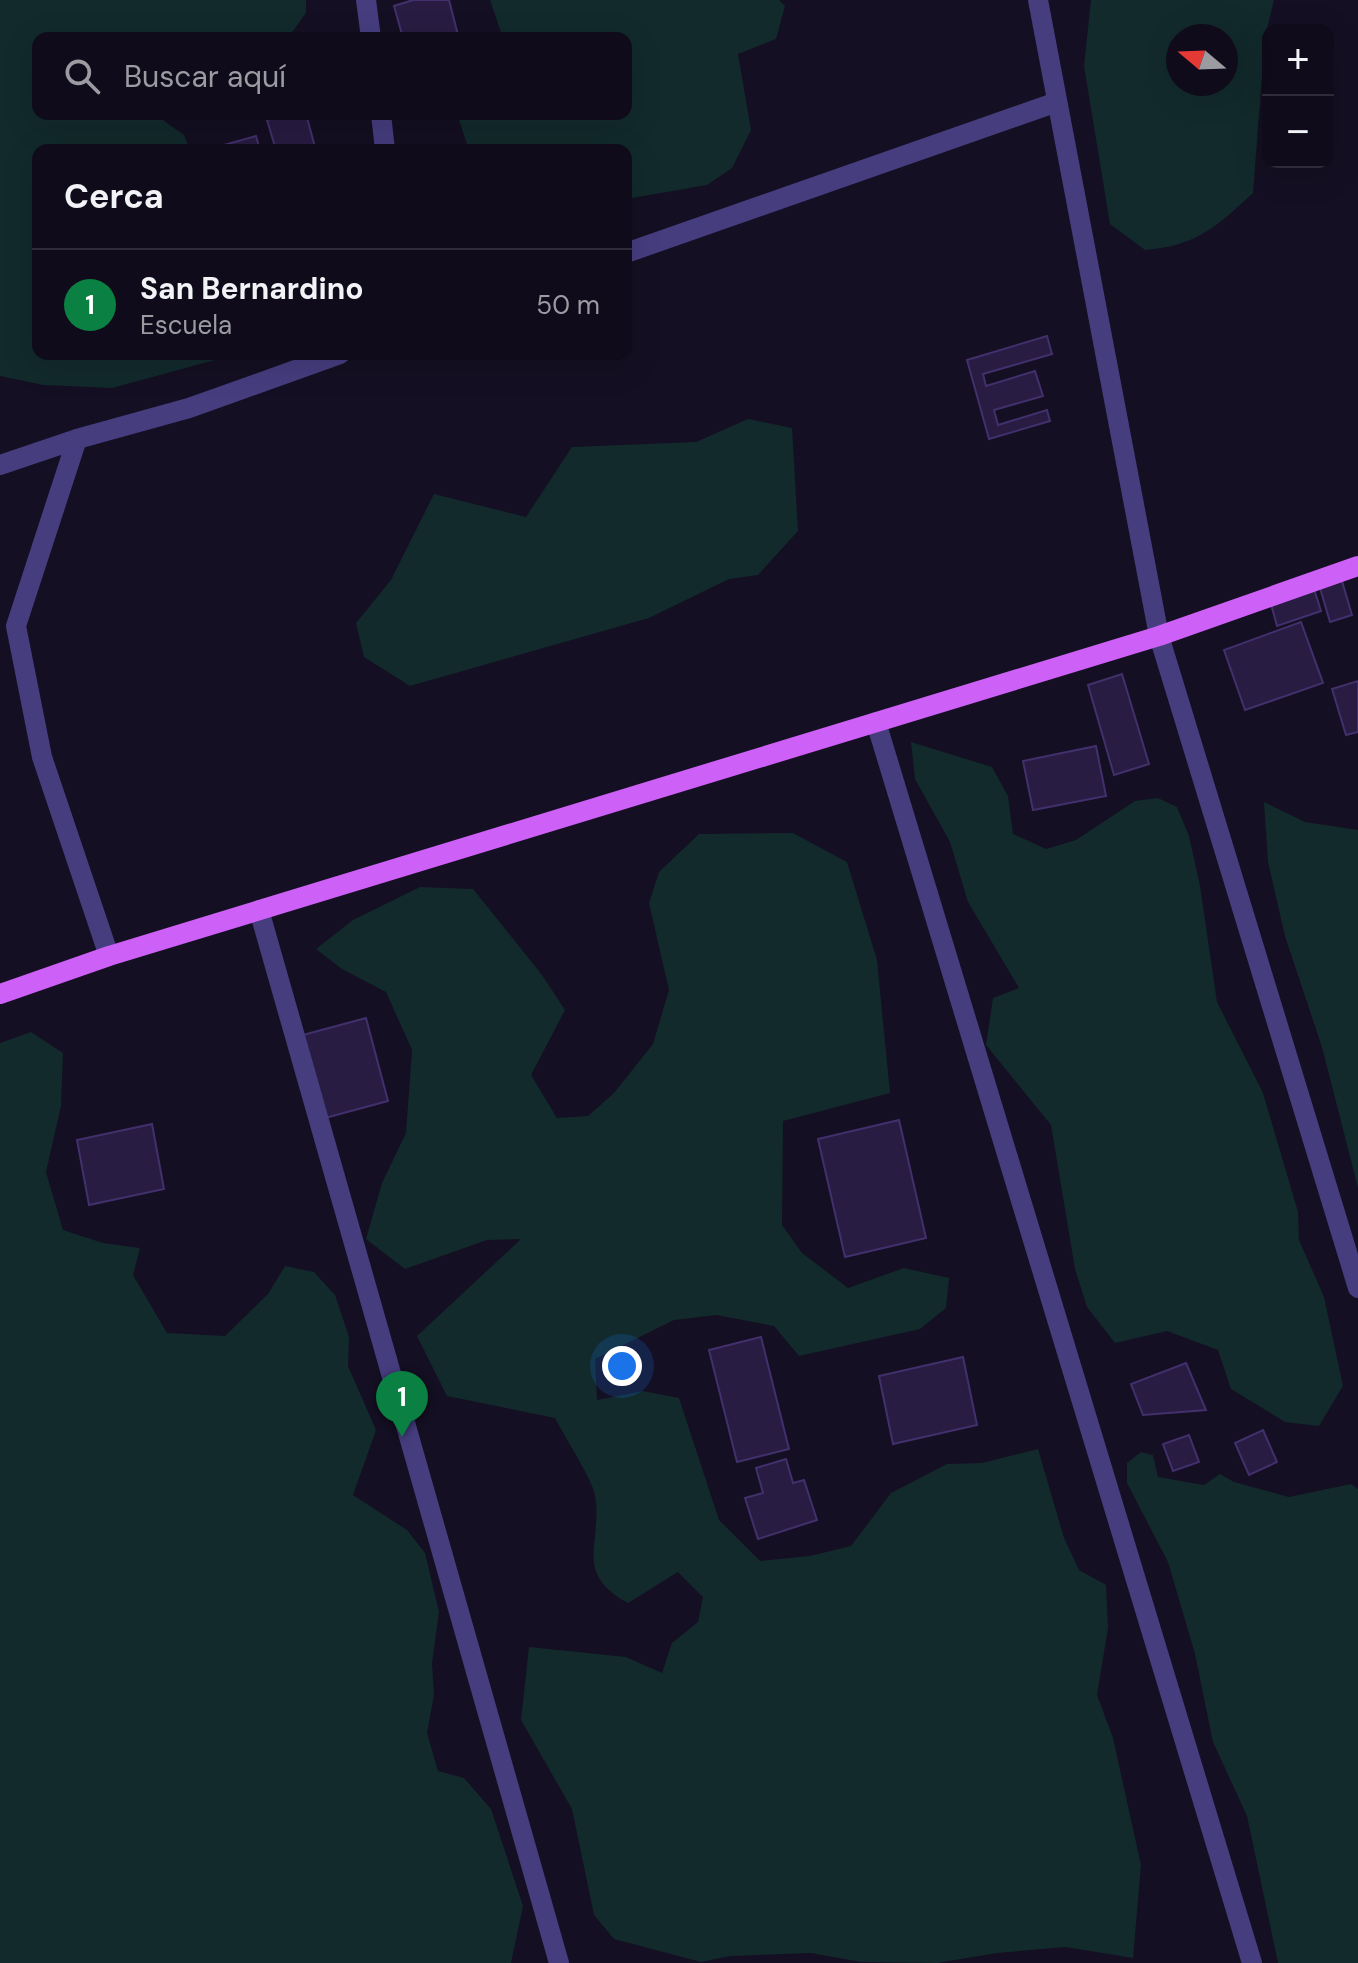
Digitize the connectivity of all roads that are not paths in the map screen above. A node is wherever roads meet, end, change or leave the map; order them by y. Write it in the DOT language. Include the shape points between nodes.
graph roads {
  1 [pos="366,0"];
  2 [pos="1038,0"];
  3 [pos="370,32"];
  4 [pos="1057,102"];
  5 [pos="382,120"];
  6 [pos="384,144"];
  7 [pos="632,251"];
  8 [pos="323,360"];
  9 [pos="77,439"];
  10 [pos="0,465"];
  11 [pos="1358,566"];
  12 [pos="1159,636"];
  13 [pos="876,722"];
  14 [pos="259,910"];
  15 [pos="109,956"];
  16 [pos="0,994"];
  17 [pos="1358,1288"];
  18 [pos="559,1963"];
  19 [pos="1252,1963"];
  1 -- 3 [label="street"];
  2 -- 4 [label="street"];
  4 -- 7 [label="street"];
  4 -- 12 [label="street"];
  5 -- 6 [label="street"];
  8 -- 9 [label="street" via="189,408"];
  9 -- 10 [label="street"];
  9 -- 15 [label="street" via="16,626 42,757"];
  11 -- 12 [label="main road"];
  12 -- 13 [label="main road"];
  12 -- 17 [label="street"];
  13 -- 14 [label="main road"];
  13 -- 19 [label="street"];
  14 -- 15 [label="main road"];
  14 -- 18 [label="street"];
  15 -- 16 [label="main road"];
}
